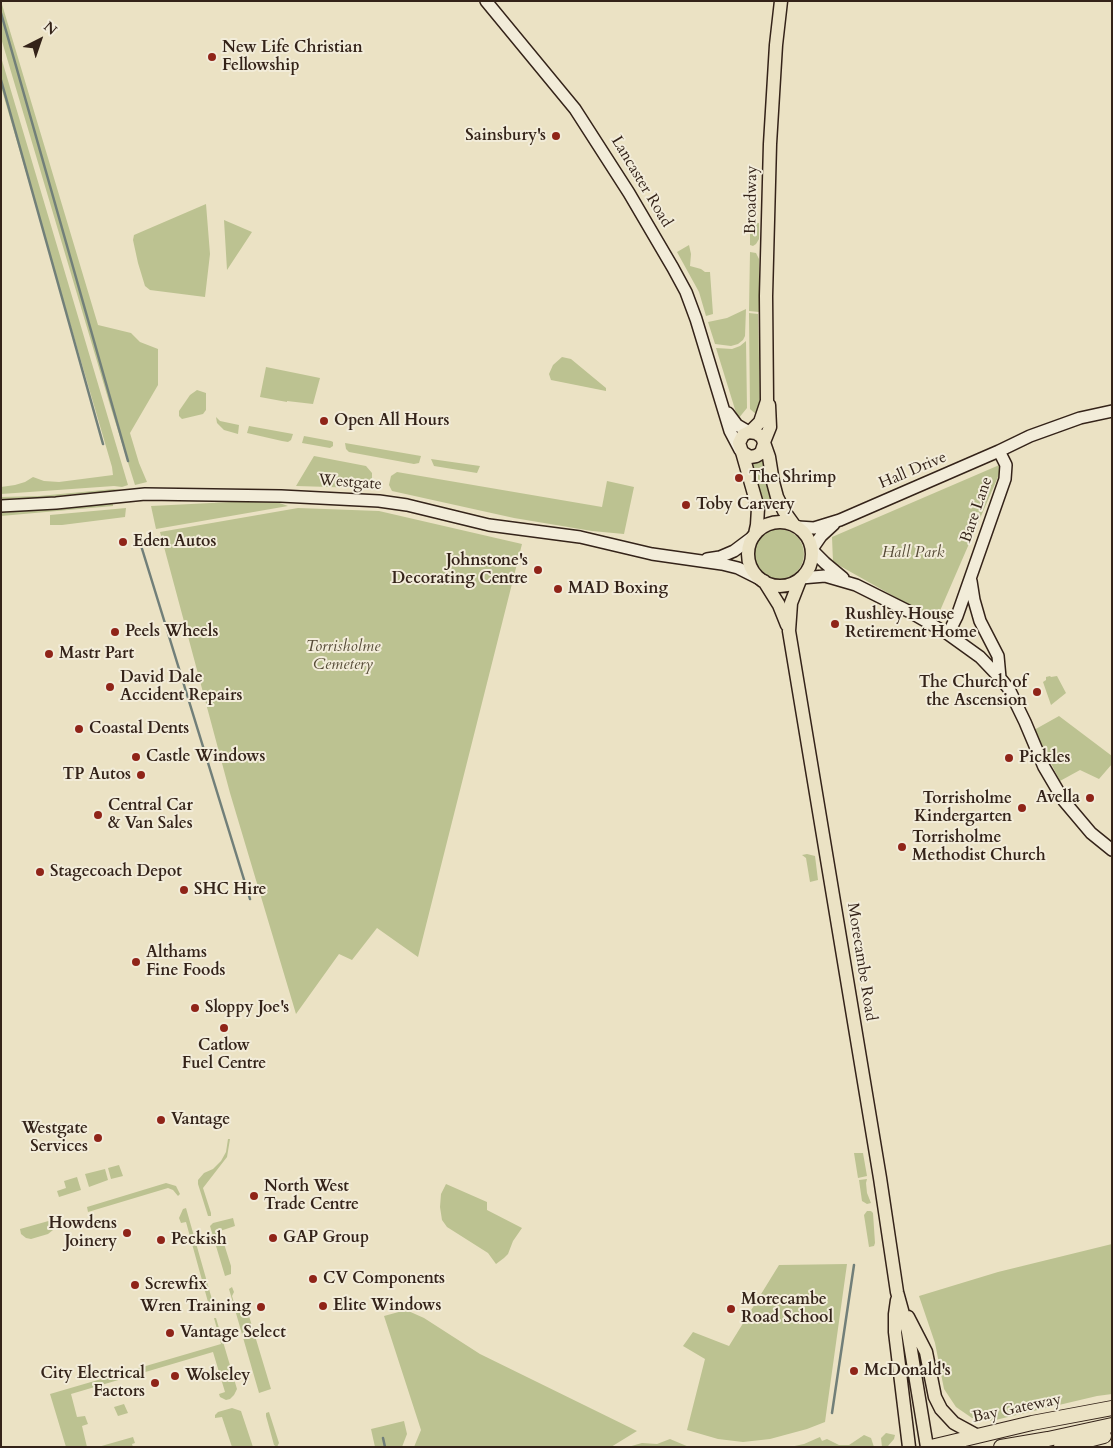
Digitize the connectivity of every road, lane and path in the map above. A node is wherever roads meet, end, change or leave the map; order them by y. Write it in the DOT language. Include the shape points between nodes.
graph roads {
  1 [pos="486,1"];
  2 [pos="781,1"];
  3 [pos="767,401"];
  4 [pos="723,405"];
  5 [pos="1112,410"];
  6 [pos="750,432"];
  7 [pos="764,443"];
  8 [pos="741,451"];
  9 [pos="999,452"];
  10 [pos="1,506"];
  11 [pos="840,520"];
  12 [pos="796,526"];
  13 [pos="754,535"];
  14 [pos="812,550"];
  15 [pos="690,560"];
  16 [pos="800,579"];
  17 [pos="970,579"];
  18 [pos="763,581"];
  19 [pos="856,585"];
  20 [pos="789,631"];
  21 [pos="948,634"];
  22 [pos="1000,678"];
  23 [pos="1112,850"];
  24 [pos="900,1302"];
  25 [pos="1112,1408"];
  26 [pos="1112,1425"];
  27 [pos="1112,1434"];
  28 [pos="976,1435"];
  29 [pos="909,1447"];
  30 [pos="929,1447"];
  31 [pos="1001,1447"];
  32 [pos="1061,1447"];
  1 -- 4 [label="main road, Lancaster Road" via="576,109 630,193 686,292"];
  2 -- 3 [label="main road, Broadway" via="770,144"];
  3 -- 6 [label="main road, Broadway" via="760,422"];
  3 -- 7 [label="main road, Broadway" via="770,427"];
  4 -- 6 [label="main road, Lancaster Road" via="736,425"];
  4 -- 8 [label="main road, Lancaster Road" via="730,431"];
  5 -- 9 [label="main road" via="1030,436"];
  6 -- 7 [label="main road" via="760,436"];
  6 -- 8 [label="main road" via="740,440"];
  7 -- 8 [label="main road" via="756,456 750,457"];
  7 -- 12 [label="main road" via="780,505"];
  8 -- 13 [label="main road, Lancaster Road" via="758,508"];
  9 -- 11 [label="main road, Hall Drive"];
  9 -- 17 [label="main road, Bare Lane" via="1006,472"];
  10 -- 15 [label="main road, Westgate" via="145,494 379,501 489,525 580,537"];
  11 -- 12 [label="main road, Hall Drive" via="814,528"];
  11 -- 14 [label="main road, Hall Drive" via="821,536"];
  12 -- 13 [label="main road" via="786,522 770,523"];
  12 -- 14 [label="main road" via="806,534"];
  13 -- 15 [label="main road, Westgate" via="730,553 711,559"];
  13 -- 18 [label="main road" via="748,553 754,572"];
  14 -- 16 [label="main road" via="810,565"];
  14 -- 19 [label="main road"];
  15 -- 18 [label="main road, Westgate" via="738,568"];
  16 -- 18 [label="main road" via="781,586"];
  16 -- 19 [label="main road" via="825,576"];
  16 -- 20 [label="main road, Morecambe Road" via="791,603"];
  17 -- 21 [label="main road, Bare Lane" via="958,616"];
  17 -- 22 [label="main road" via="980,621 998,656"];
  18 -- 20 [label="main road, Morecambe Road" via="779,605"];
  19 -- 21 [label="main road"];
  20 -- 24 [label="main road, Morecambe Road"];
  21 -- 22 [label="main road" via="980,657"];
  22 -- 23 [label="main road" via="1064,801 1091,833"];
  24 -- 28 [label="main road" via="926,1352 935,1397 941,1409 954,1423"];
  24 -- 29 [label="main road, Morecambe Road" via="895,1314 895,1332"];
  24 -- 30 [label="main road, Morecambe Road"];
  25 -- 28 [label="highway, Bay Gateway"];
  26 -- 31 [label="highway"];
  27 -- 32 [label="highway"];
  28 -- 30 [label="highway, Bay Gateway"];
}
